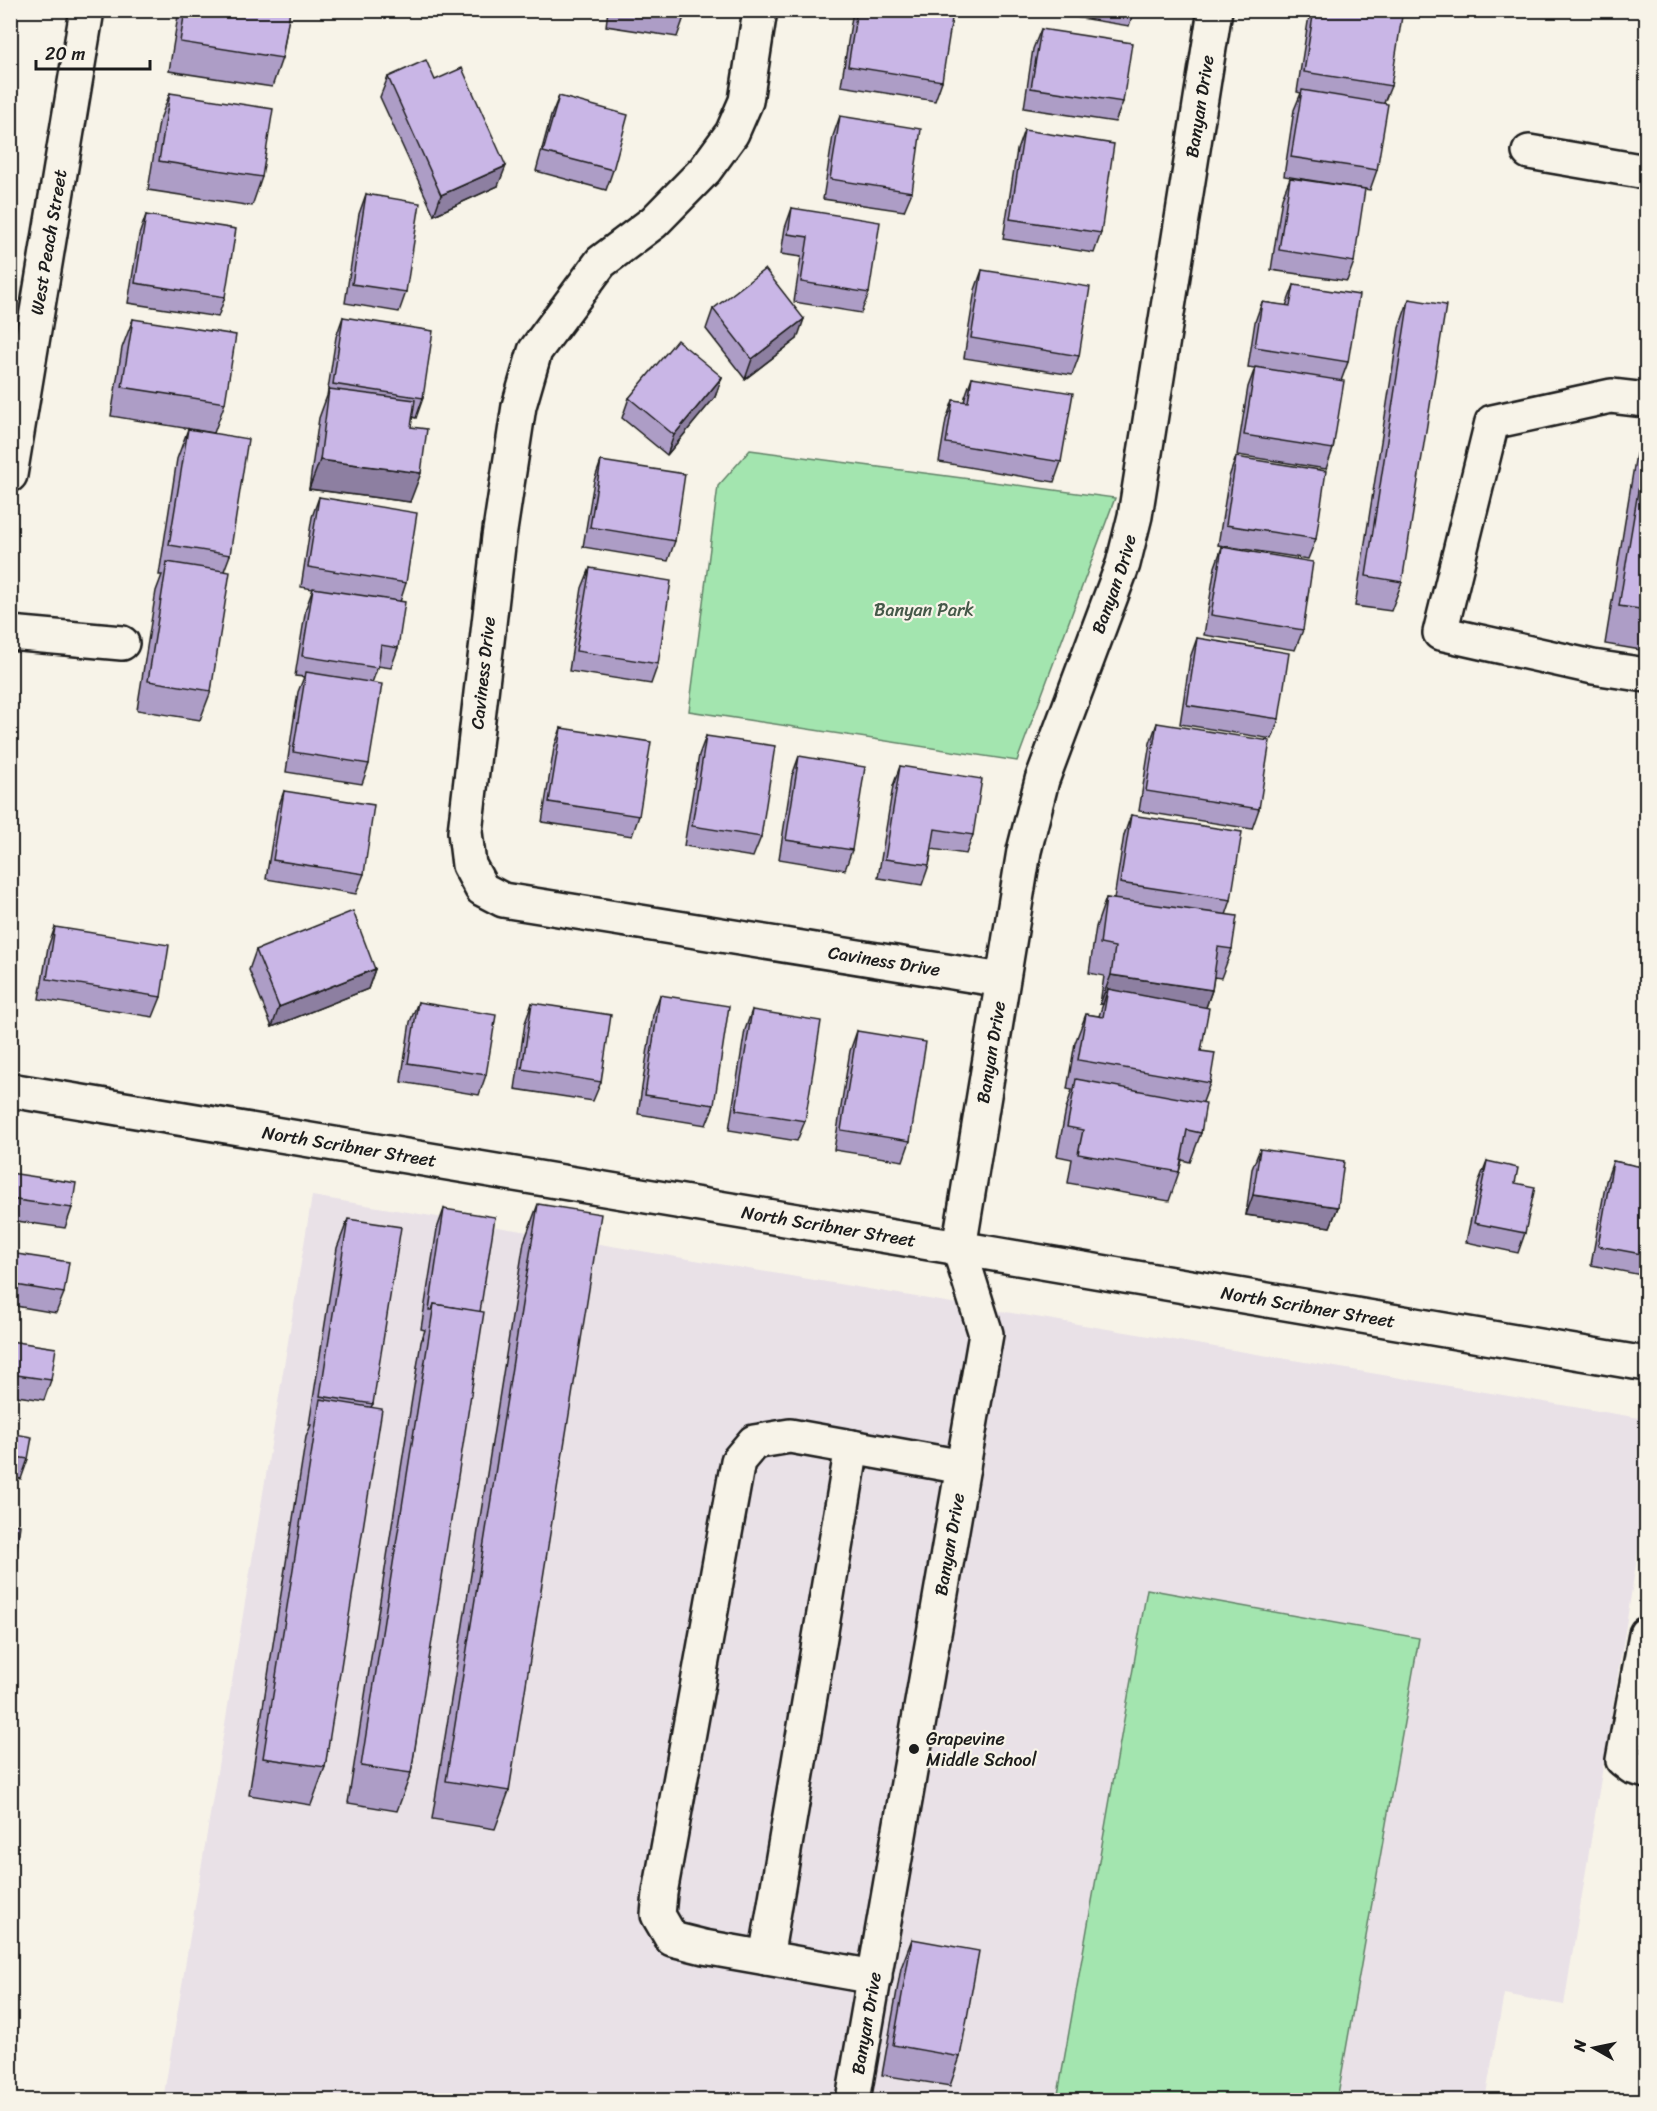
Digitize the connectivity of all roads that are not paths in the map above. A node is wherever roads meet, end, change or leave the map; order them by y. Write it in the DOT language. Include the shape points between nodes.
graph roads {
  1 [pos="87,10"];
  2 [pos="760,10"];
  3 [pos="1215,10"];
  4 [pos="1529,152"];
  5 [pos="1647,172"];
  6 [pos="1647,400"];
  7 [pos="10,475"];
  8 [pos="10,633"];
  9 [pos="122,644"];
  10 [pos="1647,675"];
  11 [pos="1002,980"];
  12 [pos="10,1090"];
  13 [pos="959,1248"];
  14 [pos="1647,1364"];
  15 [pos="852,1447"];
  16 [pos="963,1467"];
  17 [pos="1647,1634"];
  18 [pos="1647,1771"];
  19 [pos="766,1958"];
  20 [pos="875,1977"];
  21 [pos="853,2100"];
  1 -- 7 [label="street, West Peach Street"];
  2 -- 11 [label="street, Caviness Drive" via="746,101 732,133 705,170 654,222 601,262 535,351 519,406 499,537 465,832 468,865 482,889 504,900"];
  3 -- 11 [label="street, Banyan Drive" via="1135,516 1123,564 1042,780 1024,851"];
  4 -- 5 [label="street"];
  6 -- 10 [label="street" via="1611,396 1492,422 1440,633"];
  8 -- 9 [label="street"];
  11 -- 13 [label="street, Banyan Drive"];
  12 -- 13 [label="street, North Scribner Street"];
  13 -- 14 [label="street, North Scribner Street"];
  13 -- 16 [label="street, Banyan Drive" via="986,1334"];
  15 -- 16 [label="street"];
  15 -- 19 [label="street"];
  15 -- 19 [label="street" via="790,1436 754,1442 738,1461 660,1893 658,1915 672,1939"];
  16 -- 20 [label="street, Banyan Drive"];
  17 -- 18 [label="street" via="1623,1760"];
  19 -- 20 [label="street"];
  20 -- 21 [label="street, Banyan Drive"];
}
